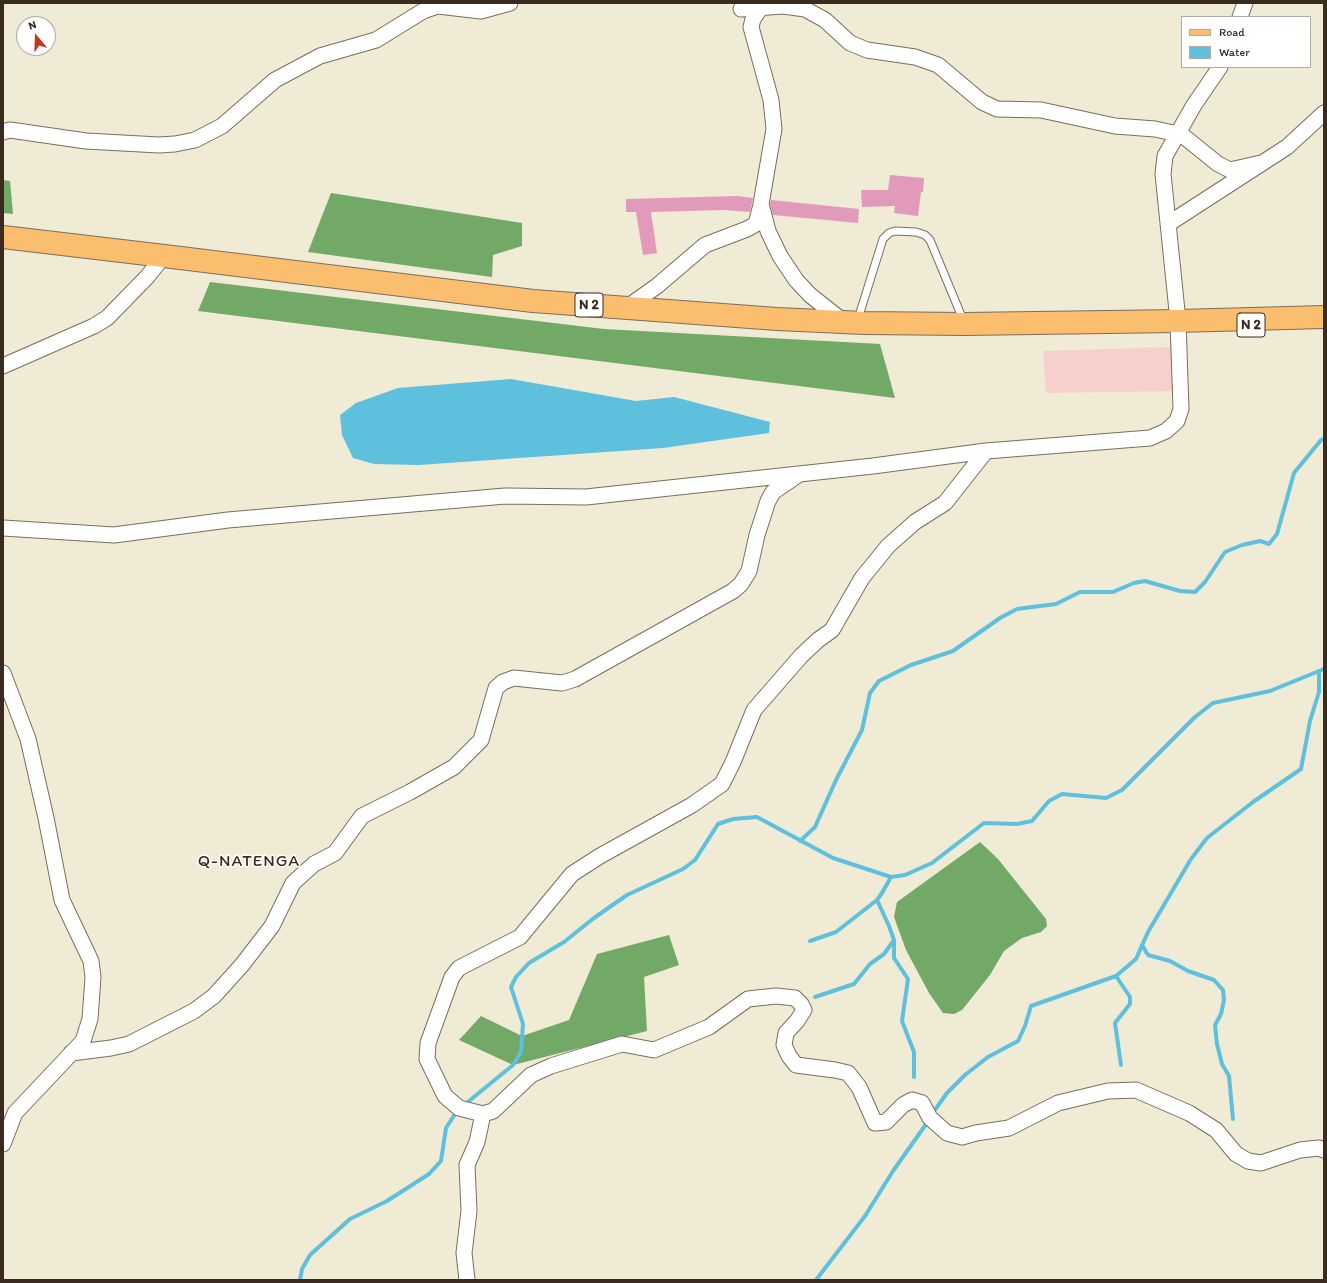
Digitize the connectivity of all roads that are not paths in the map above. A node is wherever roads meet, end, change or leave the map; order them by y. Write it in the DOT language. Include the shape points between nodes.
graph roads {
  1 [pos="510,3"];
  2 [pos="1245,3"];
  3 [pos="762,5"];
  4 [pos="738,6"];
  5 [pos="1240,16"];
  6 [pos="752,28"];
  7 [pos="1219,68"];
  8 [pos="1324,113"];
  9 [pos="3,132"];
  10 [pos="1177,134"];
  11 [pos="1260,163"];
  12 [pos="762,204"];
  13 [pos="1168,224"];
  14 [pos="3,237"];
  15 [pos="164,256"];
  16 [pos="626,308"];
  17 [pos="1324,317"];
  18 [pos="1178,321"];
  19 [pos="851,322"];
  20 [pos="964,324"];
  21 [pos="1324,329"];
  22 [pos="3,366"];
  23 [pos="986,451"];
  24 [pos="799,474"];
  25 [pos="3,528"];
  26 [pos="3,673"];
  27 [pos="71,1053"];
  28 [pos="482,1114"];
  29 [pos="3,1144"];
  30 [pos="1324,1150"];
  31 [pos="467,1280"];
  1 -- 9 [label="street" via="481,11 438,6 423,11 376,40 320,56 275,80 222,126 194,140 159,145 86,141 10,130"];
  2 -- 5 [label="street"];
  3 -- 4 [label="street"];
  3 -- 6 [label="street" via="753,19"];
  3 -- 10 [label="street" via="805,9 825,20 850,43 867,50 916,57 938,65 982,102 997,110 1041,110 1115,126 1155,129"];
  4 -- 6 [label="street"];
  6 -- 12 [label="street" via="771,100 774,129"];
  7 -- 10 [label="street"];
  8 -- 11 [label="street" via="1287,147"];
  10 -- 11 [label="street" via="1182,134 1218,164 1230,170"];
  10 -- 13 [label="street" via="1165,156 1163,174"];
  11 -- 13 [label="street"];
  12 -- 16 [label="street" via="756,224 704,245 657,286"];
  12 -- 19 [label="street" via="768,231 796,280 810,295"];
  13 -- 18 [label="street"];
  14 -- 15 [label="main road, N 2"];
  15 -- 16 [label="main road, N 2" via="533,301"];
  15 -- 22 [label="street" via="106,318 94,326"];
  16 -- 19 [label="main road, N 2"];
  17 -- 18 [label="main road, N 2"];
  18 -- 20 [label="main road, N 2"];
  18 -- 21 [label="main road, N 2"];
  18 -- 23 [label="street" via="1181,409 1177,421 1166,431 1150,438"];
  19 -- 20 [label="main road, N 2"];
  19 -- 20 [label="lane" via="883,239 895,231 925,234 930,240"];
  23 -- 24 [label="street"];
  23 -- 28 [label="street" via="945,503 915,522 888,546 862,578 832,630 801,656 754,710 722,784 692,805 572,874 520,937 459,968 452,977 428,1043 427,1058 445,1096 459,1108"];
  24 -- 25 [label="street" via="586,497 505,496 252,518 114,535"];
  24 -- 27 [label="street" via="773,492 757,535 749,571 733,591 574,679 562,683 514,678 503,682 496,688 481,740 454,767 362,816 335,853 314,864 293,882 272,926 214,996 194,1011 129,1044"];
  26 -- 27 [label="street" via="28,739 62,900 91,961 93,977 90,1019 83,1041"];
  27 -- 29 [label="street" via="16,1113"];
  28 -- 30 [label="street" via="493,1110 531,1075 551,1066 622,1044 654,1050 709,1027 748,999 776,996 795,998 804,1010 786,1034 784,1045 792,1060 796,1064 848,1073 859,1087 875,1124 886,1122 912,1100 922,1103 930,1118 947,1133 962,1137 1009,1128 1058,1103 1108,1091 1136,1090 1189,1113 1216,1130 1236,1154 1248,1161 1261,1163 1300,1150"];
  28 -- 31 [label="street" via="477,1142 467,1165 468,1211 464,1253"];
}
